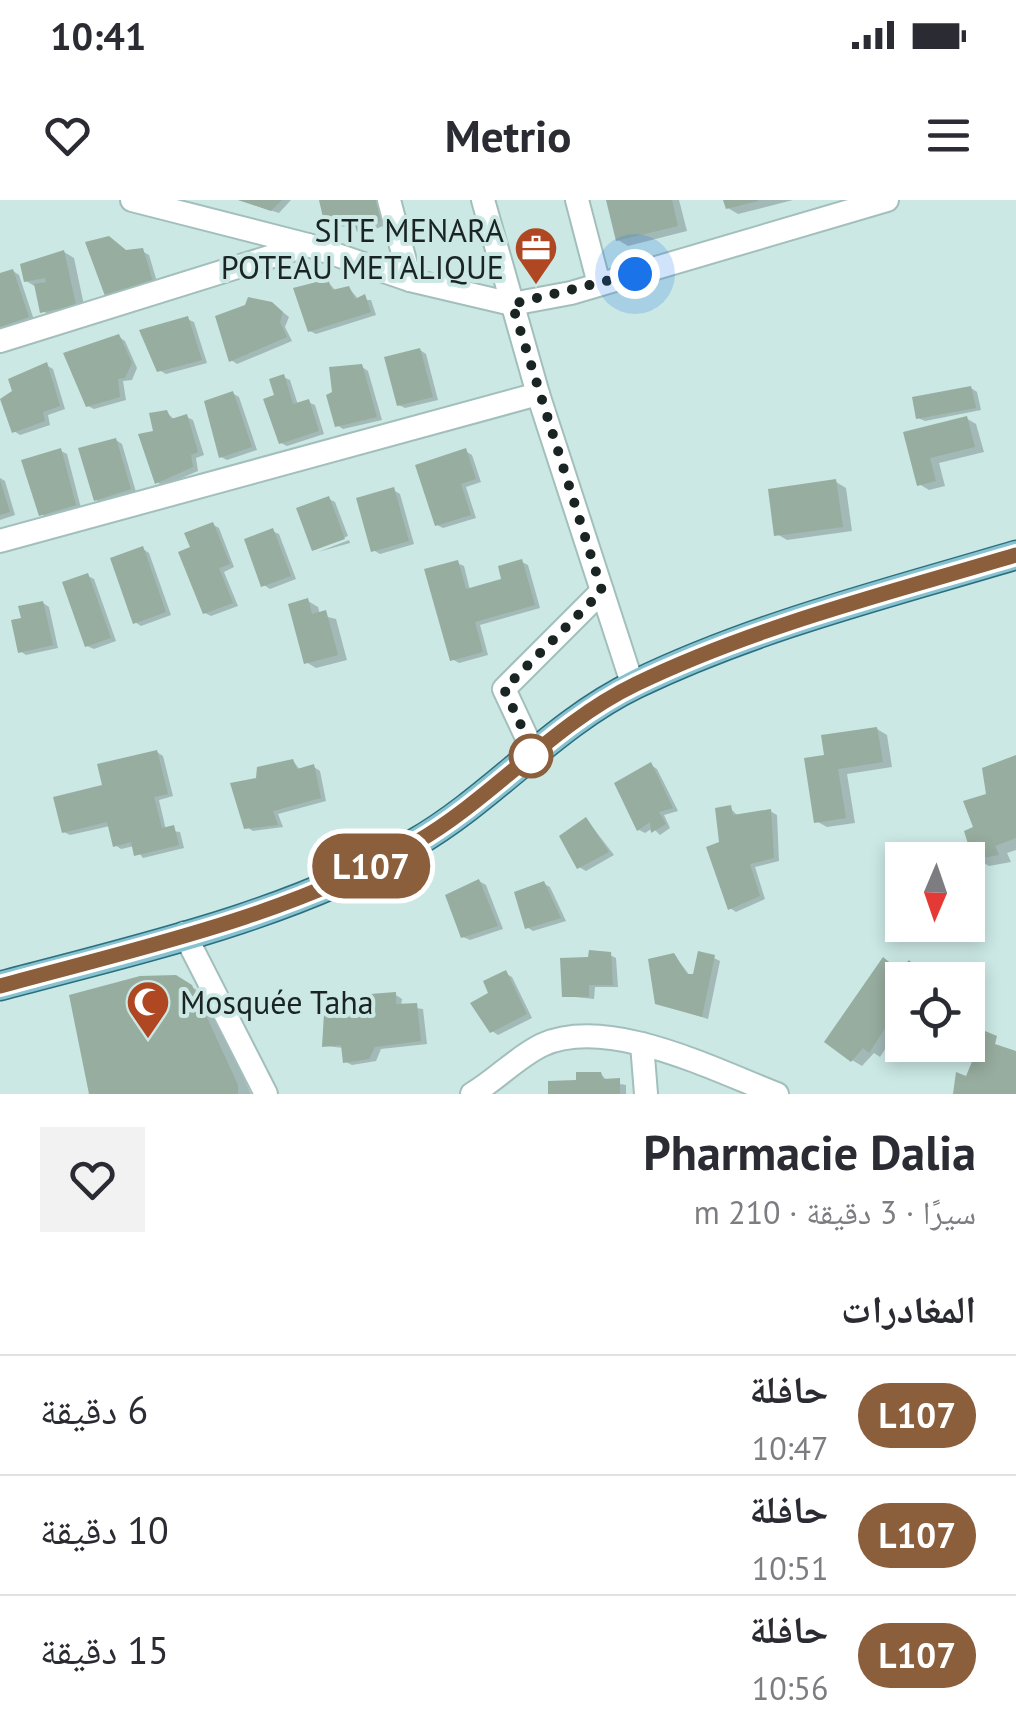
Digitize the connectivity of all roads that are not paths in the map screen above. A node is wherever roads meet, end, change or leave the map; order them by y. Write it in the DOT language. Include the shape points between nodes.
graph roads {
  1 [pos="389,200"];
  2 [pos="482,200"];
  3 [pos="576,200"];
  4 [pos="888,200"];
  5 [pos="143,201"];
  6 [pos="812,210"];
  7 [pos="308,245"];
  8 [pos="410,280"];
  9 [pos="599,284"];
  10 [pos="512,304"];
  11 [pos="0,341"];
  12 [pos="538,394"];
  13 [pos="0,541"];
  14 [pos="1016,555"];
  15 [pos="602,591"];
  16 [pos="633,686"];
  17 [pos="534,753"];
  18 [pos="184,933"];
  19 [pos="0,986"];
  20 [pos="642,1044"];
  21 [pos="266,1094"];
  22 [pos="472,1094"];
  23 [pos="646,1094"];
  24 [pos="777,1094"];
  1 -- 8 [label="street"];
  2 -- 10 [label="street"];
  3 -- 9 [label="street"];
  4 -- 6 [label="street"];
  5 -- 7 [label="street"];
  6 -- 9 [label="street"];
  7 -- 8 [label="street"];
  7 -- 11 [label="street"];
  8 -- 10 [label="street"];
  9 -- 10 [label="street"];
  10 -- 12 [label="street"];
  12 -- 13 [label="street"];
  12 -- 15 [label="street"];
  14 -- 16 [label="main road" via="751,637"];
  15 -- 16 [label="street"];
  15 -- 17 [label="street" via="504,689"];
  16 -- 17 [label="main road"];
  17 -- 18 [label="main road" via="418,842 336,884"];
  18 -- 19 [label="main road"];
  18 -- 21 [label="street"];
  20 -- 22 [label="street" via="572,1036 540,1046"];
  20 -- 23 [label="street"];
  20 -- 24 [label="street"];
}
